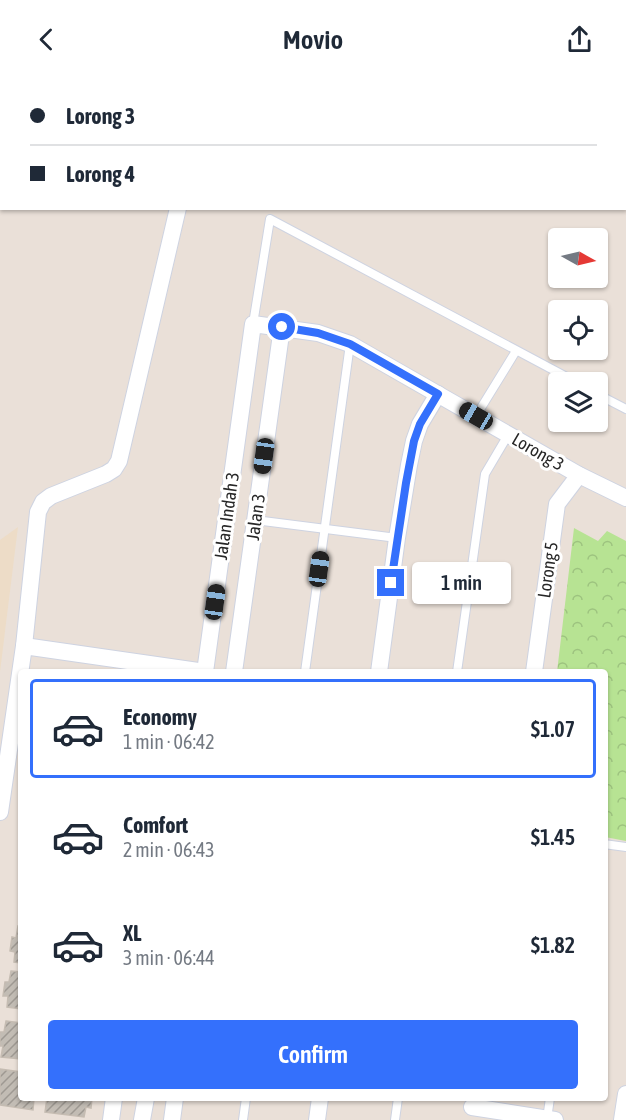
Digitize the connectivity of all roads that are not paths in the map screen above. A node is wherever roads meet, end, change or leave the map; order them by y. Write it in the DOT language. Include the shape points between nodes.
graph roads {
  1 [pos="178,210"];
  2 [pos="272,210"];
  3 [pos="270,219"];
  4 [pos="253,324"];
  5 [pos="282,327"];
  6 [pos="350,344"];
  7 [pos="516,351"];
  8 [pos="557,372"];
  9 [pos="438,394"];
  10 [pos="608,400"];
  11 [pos="626,409"];
  12 [pos="476,416"];
  13 [pos="508,435"];
  14 [pos="579,475"];
  15 [pos="626,498"];
  16 [pos="255,519"];
  17 [pos="325,528"];
  18 [pos="397,538"];
  19 [pos="24,646"];
  20 [pos="21,669"];
  21 [pos="168,669"];
  22 [pos="205,669"];
  23 [pos="234,669"];
  24 [pos="305,669"];
  25 [pos="379,669"];
  26 [pos="457,669"];
  27 [pos="534,669"];
  28 [pos="18,688"];
  29 [pos="0,812"];
  30 [pos="608,845"];
  31 [pos="626,847"];
  32 [pos="626,1094"];
  33 [pos="114,1101"];
  34 [pos="145,1101"];
  35 [pos="174,1101"];
  36 [pos="246,1101"];
  37 [pos="320,1101"];
  38 [pos="398,1101"];
  39 [pos="550,1101"];
  40 [pos="472,1108"];
  41 [pos="551,1119"];
  42 [pos="111,1120"];
  43 [pos="142,1120"];
  44 [pos="171,1120"];
  45 [pos="243,1120"];
  46 [pos="317,1120"];
  47 [pos="395,1120"];
  48 [pos="622,1120"];
  1 -- 19 [label="street" via="119,461 106,474 51,496 38,512"];
  2 -- 3 [label="lane"];
  3 -- 4 [label="lane"];
  3 -- 7 [label="lane"];
  4 -- 5 [label="street, Lorong 3"];
  4 -- 22 [label="street, Jalan Indah 3"];
  5 -- 6 [label="street, Lorong 3"];
  5 -- 16 [label="street, Jalan 3"];
  6 -- 9 [label="street, Lorong 3"];
  6 -- 17 [label="lane"];
  7 -- 8 [label="lane"];
  7 -- 12 [label="lane"];
  9 -- 12 [label="street, Lorong 3"];
  9 -- 18 [label="street" via="414,441"];
  10 -- 11 [label="lane"];
  12 -- 13 [label="street, Lorong 3"];
  13 -- 14 [label="street, Lorong 3"];
  13 -- 26 [label="lane" via="484,474"];
  14 -- 15 [label="street, Lorong 3"];
  14 -- 27 [label="street, Lorong 5" via="557,504"];
  16 -- 17 [label="lane"];
  16 -- 23 [label="street, Jalan 3"];
  17 -- 18 [label="lane"];
  17 -- 24 [label="lane"];
  18 -- 25 [label="street"];
  19 -- 20 [label="street"];
  19 -- 21 [label="street"];
  28 -- 29 [label="street"];
  30 -- 31 [label="lane"];
  32 -- 48 [label="street"];
  33 -- 42 [label="street"];
  34 -- 43 [label="street"];
  35 -- 44 [label="street"];
  36 -- 45 [label="lane"];
  37 -- 46 [label="street"];
  38 -- 47 [label="lane"];
  39 -- 41 [label="lane"];
  40 -- 41 [label="street"];
}
